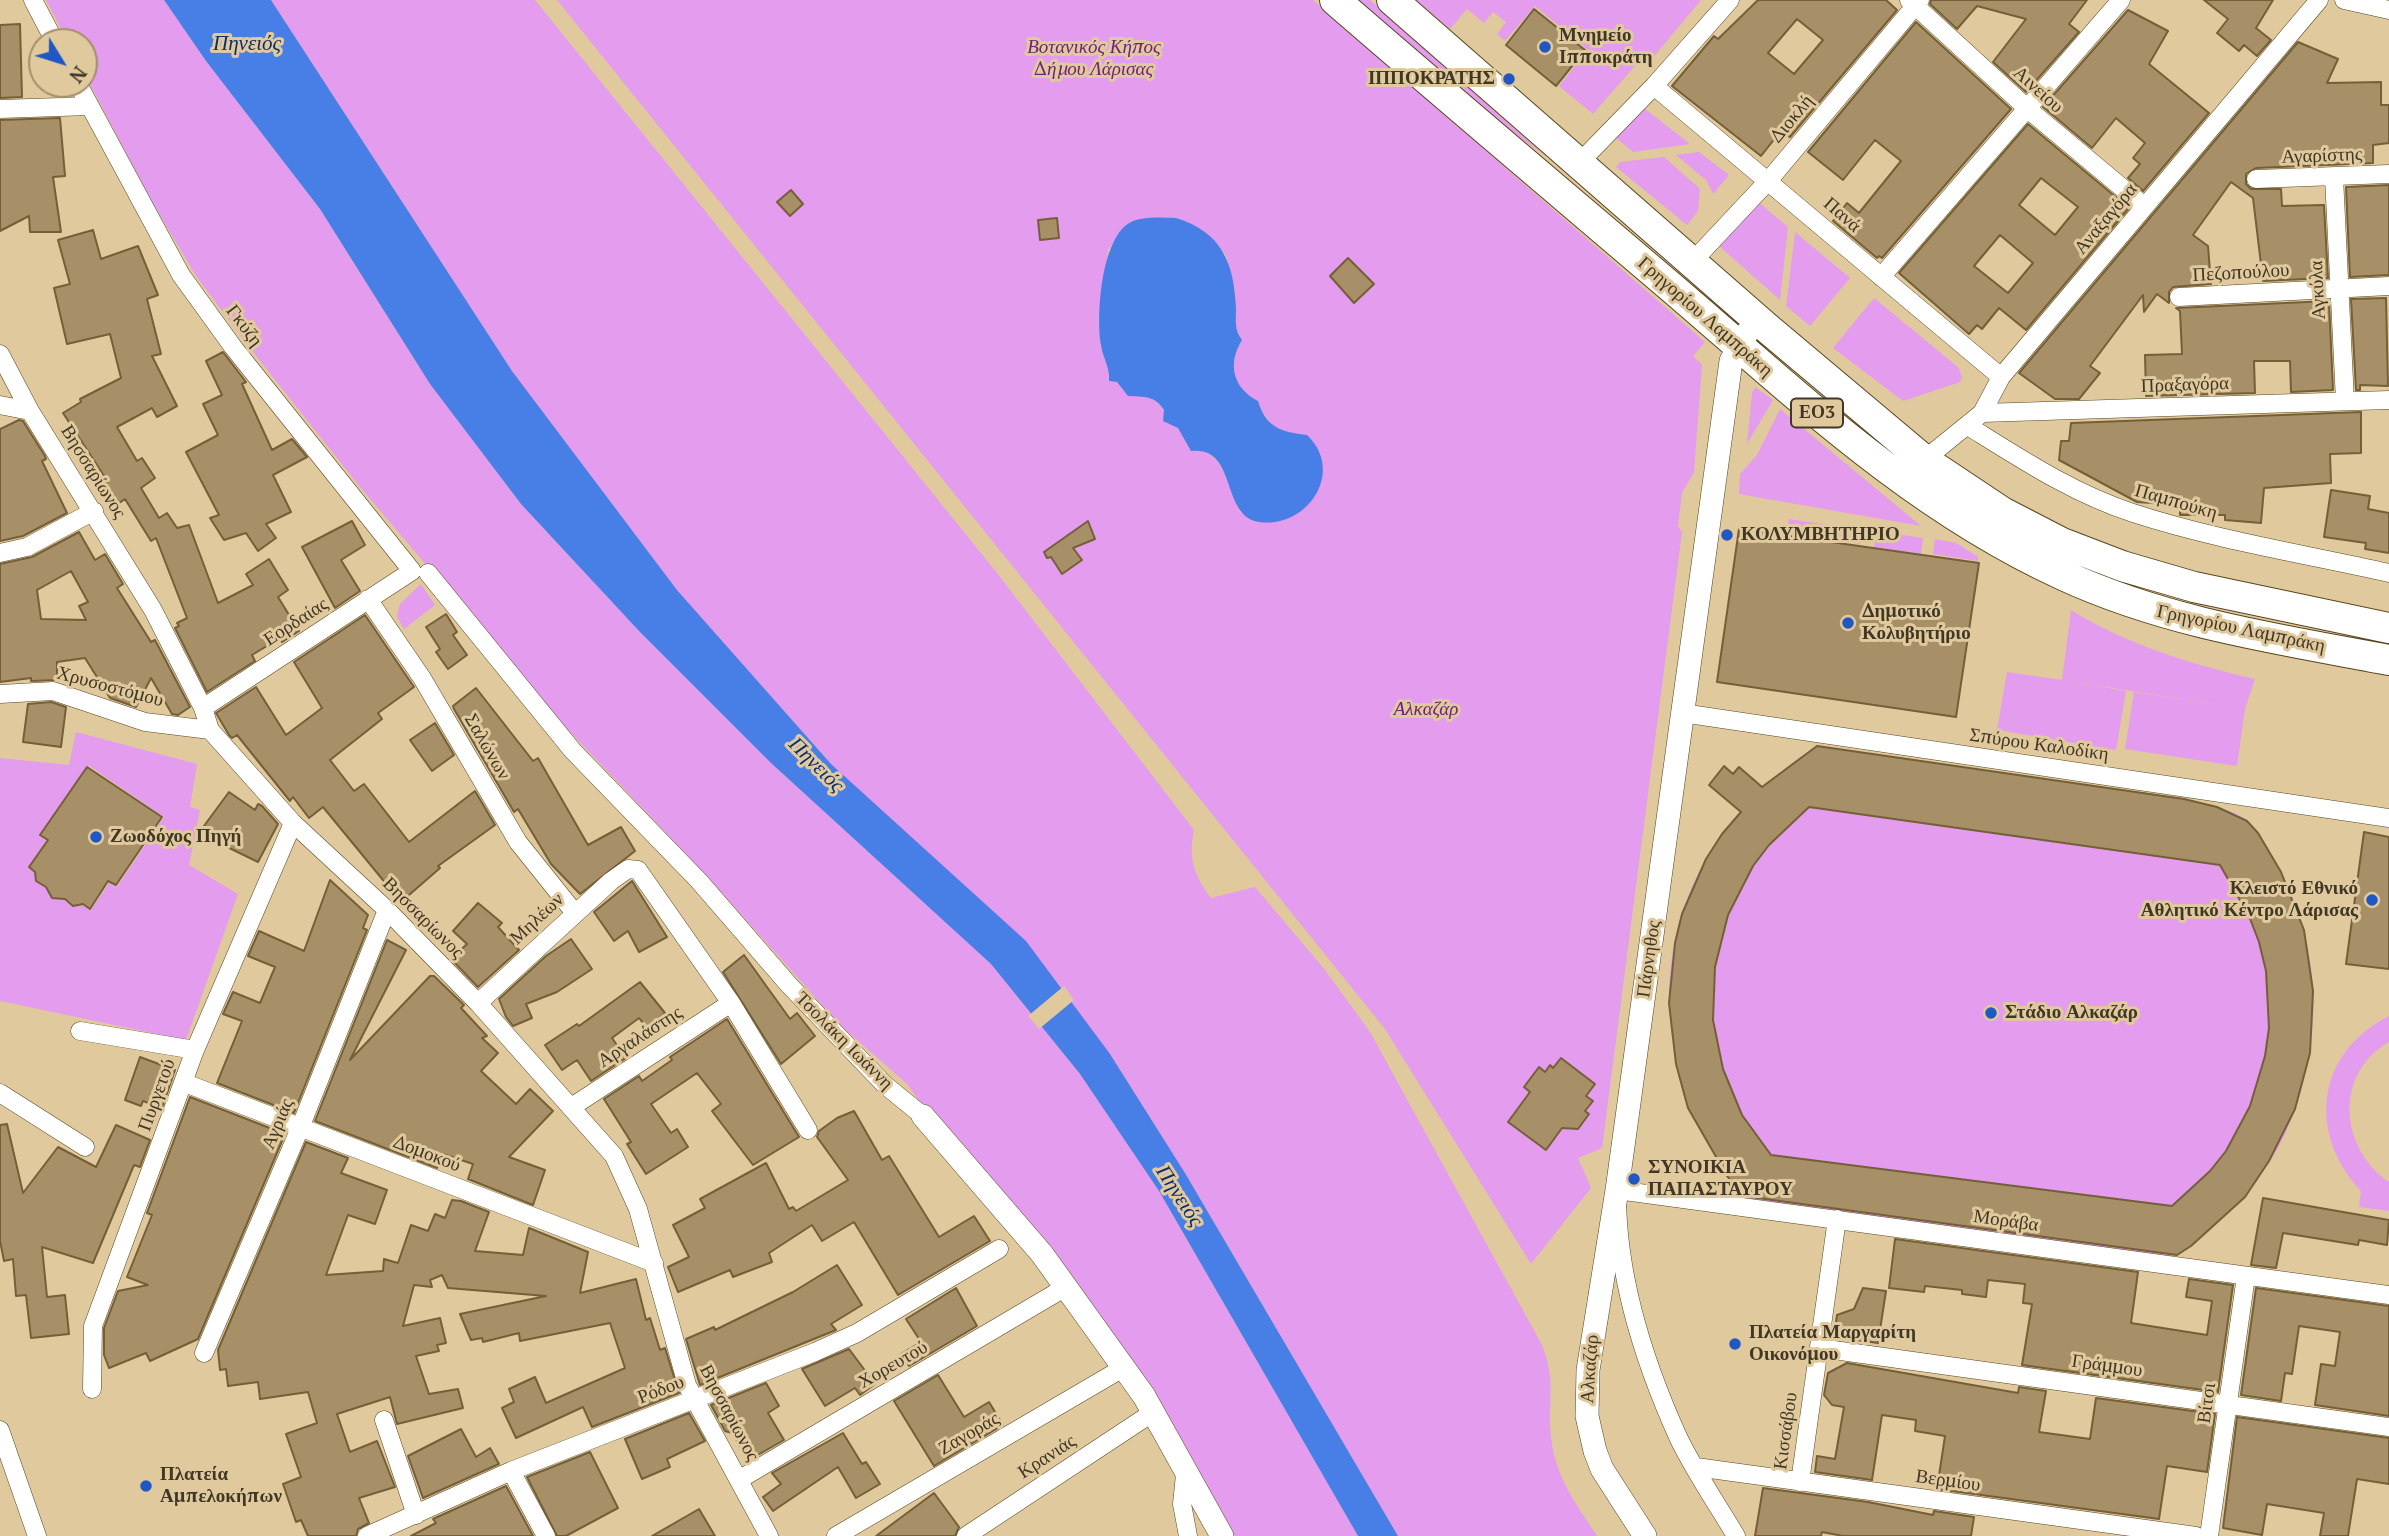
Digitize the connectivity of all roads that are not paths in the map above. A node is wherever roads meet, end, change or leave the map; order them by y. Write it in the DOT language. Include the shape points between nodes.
graph roads {
  1 [pos="33,0"];
  2 [pos="1335,0"];
  3 [pos="1392,0"];
  4 [pos="1730,0"];
  5 [pos="2121,0"];
  6 [pos="2319,0"];
  7 [pos="2344,0"];
  8 [pos="1915,2"];
  9 [pos="2389,10"];
  10 [pos="48,28"];
  11 [pos="1654,86"];
  12 [pos="86,98"];
  13 [pos="90,106"];
  14 [pos="0,109"];
  15 [pos="2029,110"];
  16 [pos="1580,162"];
  17 [pos="2389,174"];
  18 [pos="2334,177"];
  19 [pos="2256,179"];
  20 [pos="1769,180"];
  21 [pos="2144,206"];
  22 [pos="1693,261"];
  23 [pos="1881,277"];
  24 [pos="2389,286"];
  25 [pos="1671,287"];
  26 [pos="2339,289"];
  27 [pos="2179,296"];
  28 [pos="1758,320"];
  29 [pos="1734,353"];
  30 [pos="0,354"];
  31 [pos="2001,377"];
  32 [pos="2389,400"];
  33 [pos="2345,401"];
  34 [pos="0,405"];
  35 [pos="30,411"];
  36 [pos="1982,413"];
  37 [pos="1968,426"];
  38 [pos="1924,460"];
  39 [pos="94,511"];
  40 [pos="0,553"];
  41 [pos="420,572"];
  42 [pos="2389,573"];
  43 [pos="368,599"];
  44 [pos="2389,628"];
  45 [pos="2389,660"];
  46 [pos="0,694"];
  47 [pos="203,708"];
  48 [pos="1682,713"];
  49 [pos="210,730"];
  50 [pos="2389,818"];
  51 [pos="293,823"];
  52 [pos="387,910"];
  53 [pos="574,912"];
  54 [pos="478,1003"];
  55 [pos="731,1003"];
  56 [pos="80,1031"];
  57 [pos="195,1050"];
  58 [pos="185,1083"];
  59 [pos="0,1093"];
  60 [pos="573,1106"];
  61 [pos="923,1116"];
  62 [pos="300,1128"];
  63 [pos="808,1130"];
  64 [pos="85,1147"];
  65 [pos="1617,1190"];
  66 [pos="1837,1219"];
  67 [pos="999,1249"];
  68 [pos="654,1263"];
  69 [pos="2246,1276"];
  70 [pos="1066,1287"];
  71 [pos="2389,1295"];
  72 [pos="1819,1348"];
  73 [pos="204,1353"];
  74 [pos="1123,1368"];
  75 [pos="92,1389"];
  76 [pos="694,1400"];
  77 [pos="2228,1404"];
  78 [pos="1152,1413"];
  79 [pos="384,1420"];
  80 [pos="2389,1427"];
  81 [pos="0,1430"];
  82 [pos="1696,1467"];
  83 [pos="511,1471"];
  84 [pos="1185,1475"];
  85 [pos="740,1479"];
  86 [pos="1800,1482"];
  87 [pos="409,1524"];
  88 [pos="1186,1535"];
  89 [pos="37,1536"];
  90 [pos="367,1536"];
  91 [pos="546,1536"];
  92 [pos="769,1536"];
  93 [pos="836,1536"];
  94 [pos="966,1536"];
  95 [pos="1222,1536"];
  96 [pos="1645,1536"];
  97 [pos="1736,1536"];
  98 [pos="2196,1536"];
  99 [pos="2209,1536"];
  1 -- 10 [label="street"];
  2 -- 25 [label="main road, Γρηγορίου Λαμπράκη / ΕΟ3"];
  3 -- 16 [label="main road, Γρηγορίου Λαμπράκη / ΕΟ3"];
  4 -- 11 [label="street"];
  5 -- 15 [label="street"];
  6 -- 21 [label="street, Αναξαγόρα"];
  7 -- 9 [label="street"];
  8 -- 15 [label="street, Αινείου"];
  8 -- 20 [label="street, Διοκλή"];
  11 -- 16 [label="street"];
  11 -- 20 [label="street, Πανά"];
  12 -- 13 [label="street, Γκύζη"];
  13 -- 14 [label="street"];
  13 -- 41 [label="street, Γκύζη" via="181,275 242,358"];
  15 -- 21 [label="street, Αινείου"];
  15 -- 23 [label="street"];
  16 -- 22 [label="main road, Γρηγορίου Λαμπράκη / ΕΟ3"];
  17 -- 18 [label="street, Αγαρίστης"];
  18 -- 19 [label="street, Αγαρίστης"];
  18 -- 26 [label="street, Αγκύλα"];
  20 -- 22 [label="street, Διοκλή"];
  20 -- 23 [label="street, Πανά"];
  21 -- 31 [label="street, Αναξαγόρα"];
  22 -- 25 [label="main road"];
  22 -- 28 [label="main road, Γρηγορίου Λαμπράκη / ΕΟ3"];
  23 -- 31 [label="street, Πανά"];
  24 -- 26 [label="street, Πεζοπούλου"];
  25 -- 29 [label="main road, Γρηγορίου Λαμπράκη / ΕΟ3"];
  26 -- 27 [label="street, Πεζοπούλου"];
  26 -- 33 [label="street, Αγκύλα"];
  28 -- 29 [label="street"];
  28 -- 38 [label="main road, Γρηγορίου Λαμπράκη / ΕΟ3"];
  29 -- 45 [label="main road, Γρηγορίου Λαμπράκη / ΕΟ3" via="1906,484 1975,529 2048,568 2179,619"];
  29 -- 48 [label="street, Πάρνηθος"];
  30 -- 35 [label="street, Βησσαρίωνος"];
  31 -- 36 [label="street, Αναξαγόρα"];
  32 -- 33 [label="street, Πραξαγόρα"];
  33 -- 36 [label="street, Πραξαγόρα"];
  34 -- 35 [label="street"];
  35 -- 39 [label="street, Βησσαρίωνος"];
  36 -- 37 [label="street, Αναξαγόρα"];
  37 -- 38 [label="street, Αναξαγόρα"];
  37 -- 42 [label="street, Παμπούκη" via="2049,477 2132,513"];
  38 -- 44 [label="main road, Γρηγορίου Λαμπράκη / ΕΟ3" via="2002,512 2062,543 2122,566 2193,587"];
  39 -- 40 [label="street" via="26,547"];
  39 -- 47 [label="street, Βησσαρίωνος" via="153,610"];
  41 -- 43 [label="street, Εορδαίας"];
  41 -- 61 [label="street, Τσολάκη Ιωάννη" via="573,751 699,881 789,985 885,1085"];
  43 -- 47 [label="street, Εορδαίας"];
  43 -- 53 [label="street, Σαλώνων" via="422,678 518,842"];
  46 -- 49 [label="street, Χρυσοστόμου" via="53,691 145,722"];
  47 -- 49 [label="street, Βησσαρίωνος"];
  48 -- 50 [label="street, Σπύρου Καλοδίκη"];
  48 -- 65 [label="street, Πάρνηθος"];
  49 -- 51 [label="street, Βησσαρίωνος"];
  51 -- 52 [label="street, Βησσαρίωνος"];
  51 -- 57 [label="street, Πυργετού"];
  52 -- 54 [label="street, Βησσαρίωνος"];
  52 -- 62 [label="street, Αγριάς"];
  53 -- 54 [label="street, Μηλέων"];
  53 -- 55 [label="street, Μηλέων" via="628,869 638,870"];
  54 -- 60 [label="street, Βησσαρίωνος"];
  55 -- 60 [label="street, Αργαλάστης"];
  55 -- 63 [label="street"];
  56 -- 57 [label="street"];
  57 -- 58 [label="street, Πυργετού"];
  58 -- 62 [label="street, Δομοκού"];
  58 -- 75 [label="street, Πυργετού" via="93,1326"];
  59 -- 64 [label="street"];
  60 -- 68 [label="street, Βησσαρίωνος" via="623,1173"];
  61 -- 70 [label="street, Τσολάκη Ιωάννη"];
  62 -- 68 [label="street, Δομοκού"];
  62 -- 73 [label="street, Αγριάς"];
  65 -- 66 [label="street, Μοράβα"];
  65 -- 82 [label="street, Πάρνηθος" via="1621,1262 1632,1303 1680,1440"];
  65 -- 96 [label="street, Αλκαζάρ" via="1593,1329 1587,1416 1602,1469"];
  66 -- 69 [label="street, Μοράβα"];
  66 -- 72 [label="street, Κισσάβου"];
  67 -- 76 [label="street, Ρόδου" via="858,1332"];
  68 -- 76 [label="street, Βησσαρίωνος" via="680,1365"];
  69 -- 71 [label="street, Μοράβα"];
  69 -- 77 [label="street, Βίτσι"];
  70 -- 74 [label="street, Τσολάκη Ιωάννη"];
  70 -- 85 [label="street, Χορευτού"];
  72 -- 77 [label="street, Γράμμου"];
  72 -- 86 [label="street, Κισσάβου"];
  74 -- 78 [label="street, Τσολάκη Ιωάννη"];
  74 -- 93 [label="street, Ζαγοράς"];
  76 -- 83 [label="street, Ρόδου"];
  76 -- 85 [label="street, Βησσαρίωνος"];
  77 -- 80 [label="street, Γράμμου"];
  77 -- 99 [label="street, Βίτσι"];
  78 -- 84 [label="street, Τσολάκη Ιωάννη"];
  78 -- 94 [label="street, Κρανιάς"];
  79 -- 87 [label="street"];
  81 -- 89 [label="street"];
  82 -- 86 [label="street, Βερμίου"];
  82 -- 97 [label="street, Πάρνηθος"];
  83 -- 87 [label="street, Ρόδου"];
  83 -- 91 [label="street"];
  84 -- 88 [label="street"];
  84 -- 95 [label="street, Τσολάκη Ιωάννη"];
  85 -- 92 [label="street, Βησσαρίωνος"];
  86 -- 98 [label="street, Βερμίου"];
  87 -- 90 [label="street, Ρόδου"];
}
